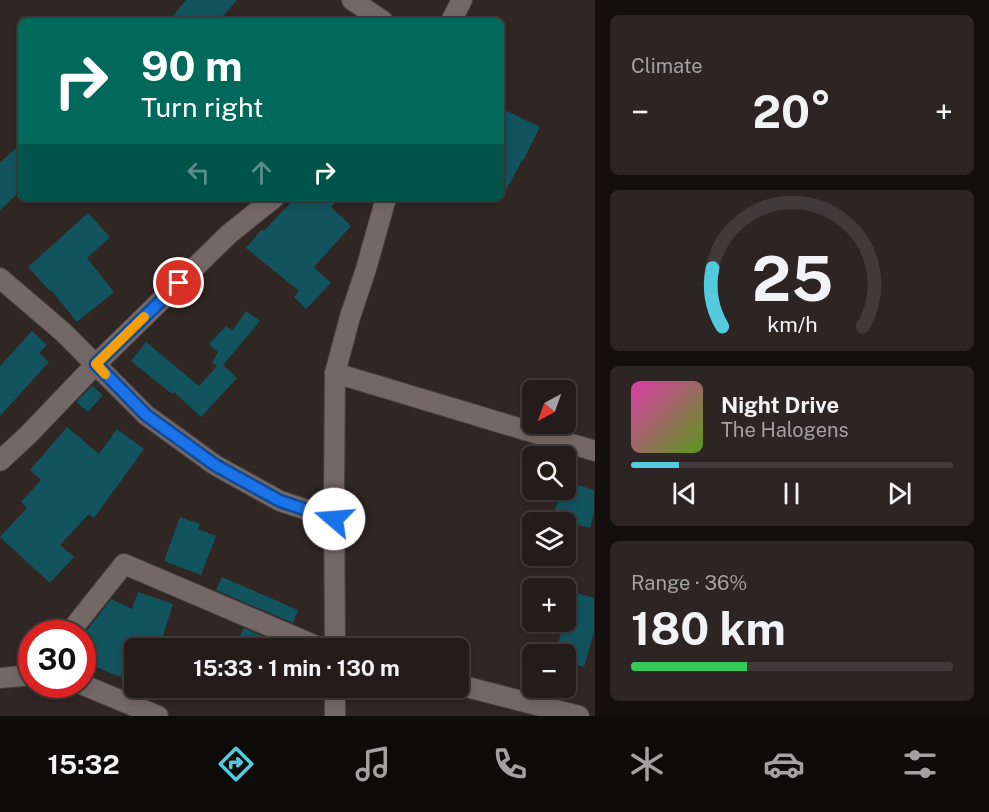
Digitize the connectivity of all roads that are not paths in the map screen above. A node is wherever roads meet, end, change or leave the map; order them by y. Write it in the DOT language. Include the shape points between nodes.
graph roads {
  1 [pos="352,0"];
  2 [pos="462,0"];
  3 [pos="379,18"];
  4 [pos="453,18"];
  5 [pos="270,201"];
  6 [pos="385,201"];
  7 [pos="0,278"];
  8 [pos="96,364"];
  9 [pos="335,373"];
  10 [pos="594,451"];
  11 [pos="0,461"];
  12 [pos="334,519"];
  13 [pos="79,620"];
  14 [pos="297,638"];
  15 [pos="335,638"];
  16 [pos="18,676"];
  17 [pos="0,678"];
  18 [pos="469,688"];
  19 [pos="96,690"];
  20 [pos="335,698"];
  21 [pos="158,716"];
  22 [pos="335,716"];
  23 [pos="579,716"];
  1 -- 3 [label="street"];
  2 -- 4 [label="street"];
  5 -- 8 [label="street" via="229,234"];
  6 -- 9 [label="street"];
  7 -- 8 [label="street"];
  8 -- 11 [label="street"];
  8 -- 12 [label="street" via="146,415 215,465 280,501"];
  9 -- 10 [label="street"];
  9 -- 12 [label="street"];
  12 -- 15 [label="street"];
  13 -- 14 [label="street" via="123,564"];
  16 -- 17 [label="street"];
  18 -- 23 [label="street"];
  19 -- 21 [label="street"];
  20 -- 22 [label="street"];
}
